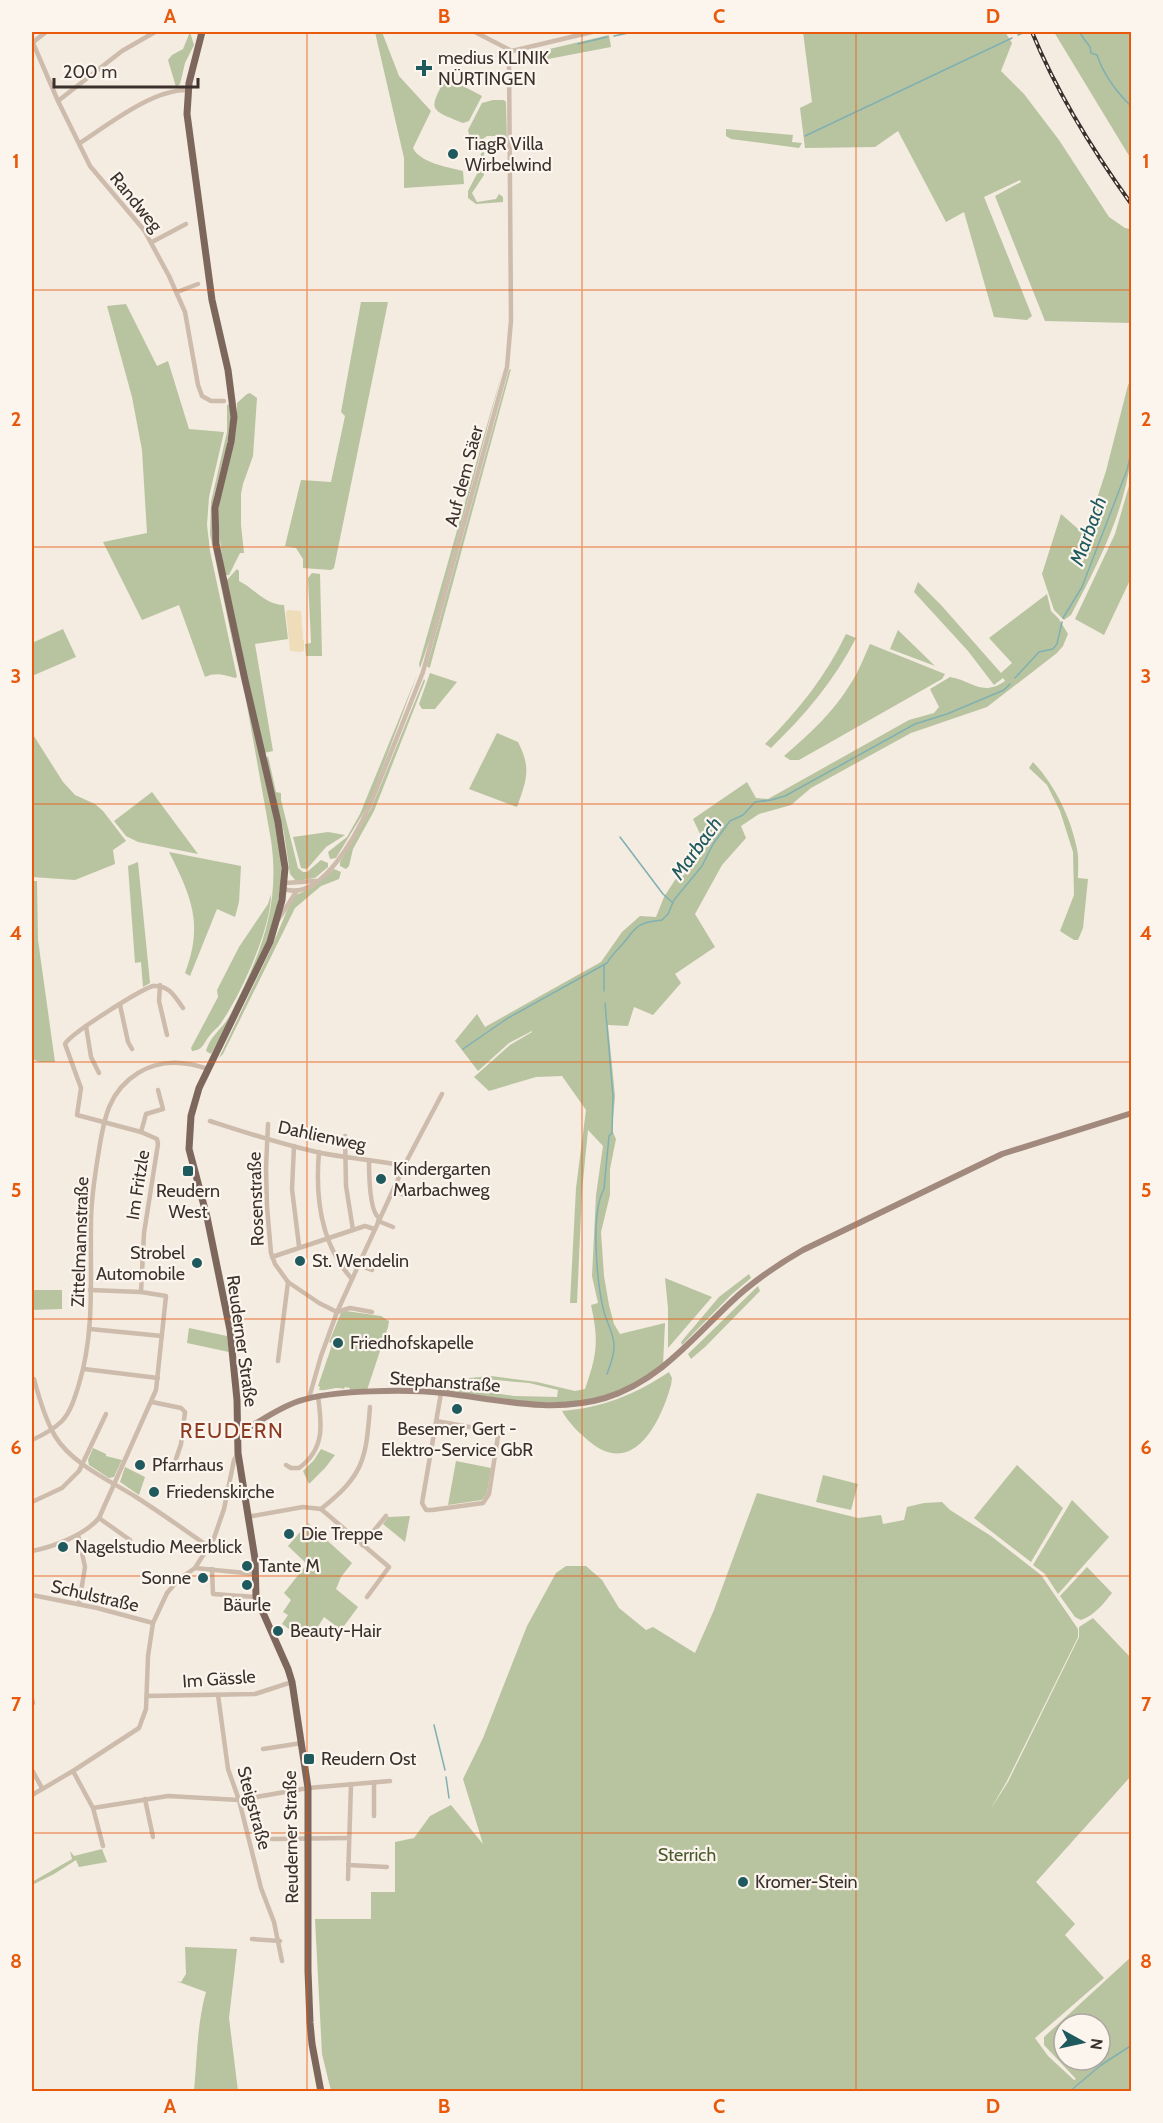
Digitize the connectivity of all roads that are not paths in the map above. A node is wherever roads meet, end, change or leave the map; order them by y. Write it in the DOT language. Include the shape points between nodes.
graph roads {
  1 [pos="46,32"];
  2 [pos="155,32"];
  3 [pos="202,32"];
  4 [pos="475,32"];
  5 [pos="491,32"];
  6 [pos="592,32"];
  7 [pos="488,38"];
  8 [pos="32,43"];
  9 [pos="512,51"];
  10 [pos="188,90"];
  11 [pos="58,101"];
  12 [pos="80,143"];
  13 [pos="186,224"];
  14 [pos="152,242"];
  15 [pos="198,284"];
  16 [pos="177,292"];
  17 [pos="224,401"];
  18 [pos="319,880"];
  19 [pos="284,886"];
  20 [pos="297,892"];
  21 [pos="278,920"];
  22 [pos="160,985"];
  23 [pos="120,1005"];
  24 [pos="183,1008"];
  25 [pos="86,1026"];
  26 [pos="167,1035"];
  27 [pos="132,1049"];
  28 [pos="208,1069"];
  29 [pos="99,1073"];
  30 [pos="158,1090"];
  31 [pos="442,1094"];
  32 [pos="1131,1113"];
  33 [pos="210,1121"];
  34 [pos="103,1122"];
  35 [pos="268,1124"];
  36 [pos="141,1132"];
  37 [pos="345,1136"];
  38 [pos="268,1139"];
  39 [pos="294,1146"];
  40 [pos="319,1152"];
  41 [pos="345,1157"];
  42 [pos="369,1160"];
  43 [pos="405,1164"];
  44 [pos="430,1172"];
  45 [pos="393,1190"];
  46 [pos="406,1196"];
  47 [pos="379,1220"];
  48 [pos="393,1227"];
  49 [pos="374,1229"];
  50 [pos="353,1230"];
  51 [pos="326,1238"];
  52 [pos="299,1246"];
  53 [pos="272,1257"];
  54 [pos="358,1265"];
  55 [pos="372,1270"];
  56 [pos="352,1279"];
  57 [pos="288,1282"];
  58 [pos="90,1290"];
  59 [pos="141,1292"];
  60 [pos="336,1312"];
  61 [pos="372,1312"];
  62 [pos="90,1329"];
  63 [pos="162,1336"];
  64 [pos="278,1361"];
  65 [pos="84,1369"];
  66 [pos="158,1378"];
  67 [pos="34,1379"];
  68 [pos="441,1393"];
  69 [pos="318,1396"];
  70 [pos="309,1398"];
  71 [pos="152,1402"];
  72 [pos="370,1407"];
  73 [pos="106,1414"];
  74 [pos="436,1421"];
  75 [pos="52,1430"];
  76 [pos="237,1432"];
  77 [pos="32,1440"];
  78 [pos="238,1453"];
  79 [pos="84,1464"];
  80 [pos="286,1465"];
  81 [pos="173,1468"];
  82 [pos="241,1481"];
  83 [pos="114,1483"];
  84 [pos="229,1483"];
  85 [pos="32,1502"];
  86 [pos="321,1509"];
  87 [pos="247,1516"];
  88 [pos="386,1516"];
  89 [pos="99,1518"];
  90 [pos="78,1535"];
  91 [pos="130,1539"];
  92 [pos="362,1545"];
  93 [pos="209,1547"];
  94 [pos="32,1551"];
  95 [pos="195,1568"];
  96 [pos="212,1569"];
  97 [pos="256,1574"];
  98 [pos="32,1595"];
  99 [pos="256,1597"];
  100 [pos="367,1597"];
  101 [pos="79,1604"];
  102 [pos="153,1623"];
  103 [pos="292,1682"];
  104 [pos="218,1695"];
  105 [pos="147,1696"];
  106 [pos="302,1743"];
  107 [pos="263,1749"];
  108 [pos="32,1770"];
  109 [pos="73,1771"];
  110 [pos="390,1781"];
  111 [pos="374,1782"];
  112 [pos="351,1784"];
  113 [pos="42,1788"];
  114 [pos="308,1788"];
  115 [pos="32,1795"];
  116 [pos="144,1799"];
  117 [pos="239,1800"];
  118 [pos="93,1808"];
  119 [pos="374,1816"];
  120 [pos="153,1837"];
  121 [pos="308,1837"];
  122 [pos="350,1838"];
  123 [pos="272,1839"];
  124 [pos="103,1846"];
  125 [pos="348,1865"];
  126 [pos="387,1867"];
  127 [pos="348,1879"];
  128 [pos="252,1940"];
  129 [pos="280,1941"];
  130 [pos="282,1961"];
  131 [pos="321,2091"];
  1 -- 8 [label="street"];
  2 -- 11 [label="street" via="122,51"];
  3 -- 10 [label="main road, Reuderner Straße"];
  4 -- 7 [label="street"];
  5 -- 7 [label="street"];
  6 -- 9 [label="street"];
  7 -- 9 [label="street"];
  8 -- 11 [label="street, Randweg"];
  9 -- 18 [label="street, Auf dem Säer" via="508,58 511,320 504,381 423,672 362,824"];
  10 -- 12 [label="street" via="133,108"];
  10 -- 19 [label="main road, Reuderner Straße" via="187,114 212,300 234,417 215,508 216,544 282,842"];
  11 -- 12 [label="street, Randweg"];
  12 -- 14 [label="street, Randweg" via="90,166"];
  13 -- 14 [label="street"];
  14 -- 16 [label="street, Randweg"];
  15 -- 16 [label="street"];
  16 -- 17 [label="street, Randweg" via="190,332 200,391 206,400"];
  18 -- 19 [label="street"];
  18 -- 20 [label="street, Auf dem Säer"];
  19 -- 20 [label="street"];
  19 -- 21 [label="main road, Reuderner Straße"];
  20 -- 21 [label="street, Auf dem Säer"];
  21 -- 28 [label="main road, Reuderner Straße"];
  22 -- 23 [label="street" via="148,987"];
  22 -- 24 [label="street" via="170,990"];
  22 -- 26 [label="street" via="159,1001"];
  23 -- 25 [label="street"];
  23 -- 27 [label="street"];
  25 -- 29 [label="street" via="91,1057"];
  25 -- 34 [label="street, Im Fritzle" via="66,1041 65,1048 81,1088 77,1115"];
  28 -- 34 [label="street, Zittelmannstraße" via="177,1062 145,1069 117,1091"];
  28 -- 76 [label="main road, Reuderner Straße" via="193,1105 189,1149 230,1330"];
  30 -- 36 [label="street" via="163,1109 146,1114"];
  31 -- 43 [label="street"];
  32 -- 68 [label="street, Stephanstraße" via="1002,1154 803,1250 760,1278 677,1357 633,1386 568,1405 534,1405"];
  33 -- 38 [label="street, Dahlienweg"];
  34 -- 36 [label="street, Im Fritzle"];
  34 -- 58 [label="street, Zittelmannstraße" via="91,1205"];
  35 -- 38 [label="street, Rosenstraße"];
  36 -- 59 [label="street, Im Fritzle" via="154,1137 158,1144 144,1233"];
  37 -- 41 [label="street"];
  38 -- 39 [label="street, Dahlienweg"];
  38 -- 53 [label="street, Rosenstraße" via="267,1215"];
  39 -- 40 [label="street, Dahlienweg"];
  39 -- 52 [label="street" via="292,1189"];
  40 -- 41 [label="street, Dahlienweg"];
  40 -- 51 [label="street" via="318,1187"];
  41 -- 42 [label="street, Dahlienweg"];
  41 -- 50 [label="street"];
  42 -- 43 [label="street, Dahlienweg"];
  42 -- 47 [label="street" via="371,1197"];
  43 -- 44 [label="street, Dahlienweg"];
  43 -- 45 [label="street"];
  45 -- 46 [label="street"];
  45 -- 47 [label="street"];
  47 -- 48 [label="street"];
  47 -- 49 [label="street"];
  49 -- 50 [label="street" via="368,1226"];
  49 -- 54 [label="street"];
  50 -- 51 [label="street"];
  51 -- 52 [label="street"];
  51 -- 56 [label="street"];
  52 -- 53 [label="street"];
  53 -- 57 [label="street, Rosenstraße"];
  54 -- 55 [label="street"];
  54 -- 56 [label="street"];
  56 -- 60 [label="street"];
  57 -- 60 [label="street, Rosenstraße"];
  57 -- 64 [label="street"];
  58 -- 59 [label="street"];
  58 -- 62 [label="street, Zittelmannstraße"];
  59 -- 63 [label="street" via="166,1296"];
  60 -- 61 [label="street" via="346,1308"];
  60 -- 70 [label="street"];
  62 -- 63 [label="street"];
  62 -- 65 [label="street, Zittelmannstraße"];
  63 -- 66 [label="street"];
  65 -- 66 [label="street"];
  65 -- 75 [label="street, Zittelmannstraße" via="67,1415"];
  66 -- 71 [label="street"];
  67 -- 75 [label="street"];
  68 -- 69 [label="street, Stephanstraße"];
  68 -- 74 [label="street"];
  69 -- 70 [label="street, Stephanstraße"];
  69 -- 80 [label="street" via="322,1430 319,1445 299,1468"];
  70 -- 76 [label="street, Stephanstraße"];
  71 -- 81 [label="street" via="185,1412"];
  71 -- 83 [label="street"];
  72 -- 86 [label="street" via="367,1448 361,1464 350,1483"];
  73 -- 79 [label="street"];
  74 -- 74 [label="street" via="492,1431 498,1436 489,1494 483,1503 426,1510 422,1503"];
  75 -- 77 [label="street, Zittelmannstraße"];
  75 -- 79 [label="street"];
  76 -- 78 [label="main road, Reuderner Straße"];
  78 -- 82 [label="main road, Reuderner Straße"];
  78 -- 84 [label="street"];
  79 -- 83 [label="street"];
  79 -- 85 [label="street" via="62,1488"];
  82 -- 84 [label="street"];
  82 -- 87 [label="main road, Reuderner Straße"];
  83 -- 89 [label="street"];
  83 -- 93 [label="street"];
  84 -- 93 [label="street" via="222,1520"];
  86 -- 87 [label="street"];
  86 -- 92 [label="street"];
  87 -- 97 [label="main road, Reuderner Straße"];
  88 -- 92 [label="street"];
  89 -- 90 [label="street"];
  89 -- 91 [label="street"];
  90 -- 94 [label="street"];
  90 -- 101 [label="street" via="85,1567"];
  92 -- 100 [label="street" via="389,1567"];
  93 -- 95 [label="street"];
  95 -- 96 [label="street"];
  95 -- 102 [label="street" via="173,1586"];
  96 -- 97 [label="street"];
  96 -- 99 [label="street" via="213,1594"];
  97 -- 99 [label="main road, Reuderner Straße"];
  98 -- 101 [label="street, Schulstraße"];
  99 -- 103 [label="main road, Reuderner Straße"];
  101 -- 102 [label="street, Schulstraße"];
  102 -- 105 [label="street"];
  103 -- 104 [label="street, Im Gässle" via="255,1694"];
  103 -- 106 [label="main road, Reuderner Straße"];
  104 -- 105 [label="street, Im Gässle"];
  104 -- 117 [label="street, Steigstraße" via="228,1769"];
  105 -- 109 [label="street" via="139,1728"];
  106 -- 107 [label="street"];
  106 -- 114 [label="main road, Reuderner Straße"];
  108 -- 113 [label="street"];
  109 -- 113 [label="street"];
  109 -- 118 [label="street"];
  110 -- 111 [label="street"];
  111 -- 112 [label="street"];
  111 -- 119 [label="street"];
  112 -- 114 [label="street"];
  112 -- 122 [label="street"];
  113 -- 115 [label="street"];
  114 -- 117 [label="street"];
  114 -- 121 [label="main road, Reuderner Straße"];
  116 -- 117 [label="street" via="168,1796"];
  116 -- 118 [label="street"];
  116 -- 120 [label="street"];
  117 -- 129 [label="street, Steigstraße" via="261,1888"];
  118 -- 124 [label="street"];
  121 -- 122 [label="street"];
  121 -- 123 [label="street"];
  121 -- 131 [label="main road, Reuderner Straße" via="310,2023"];
  122 -- 125 [label="street"];
  125 -- 126 [label="street"];
  125 -- 127 [label="street"];
  128 -- 129 [label="street"];
  129 -- 130 [label="street, Steigstraße"];
}
